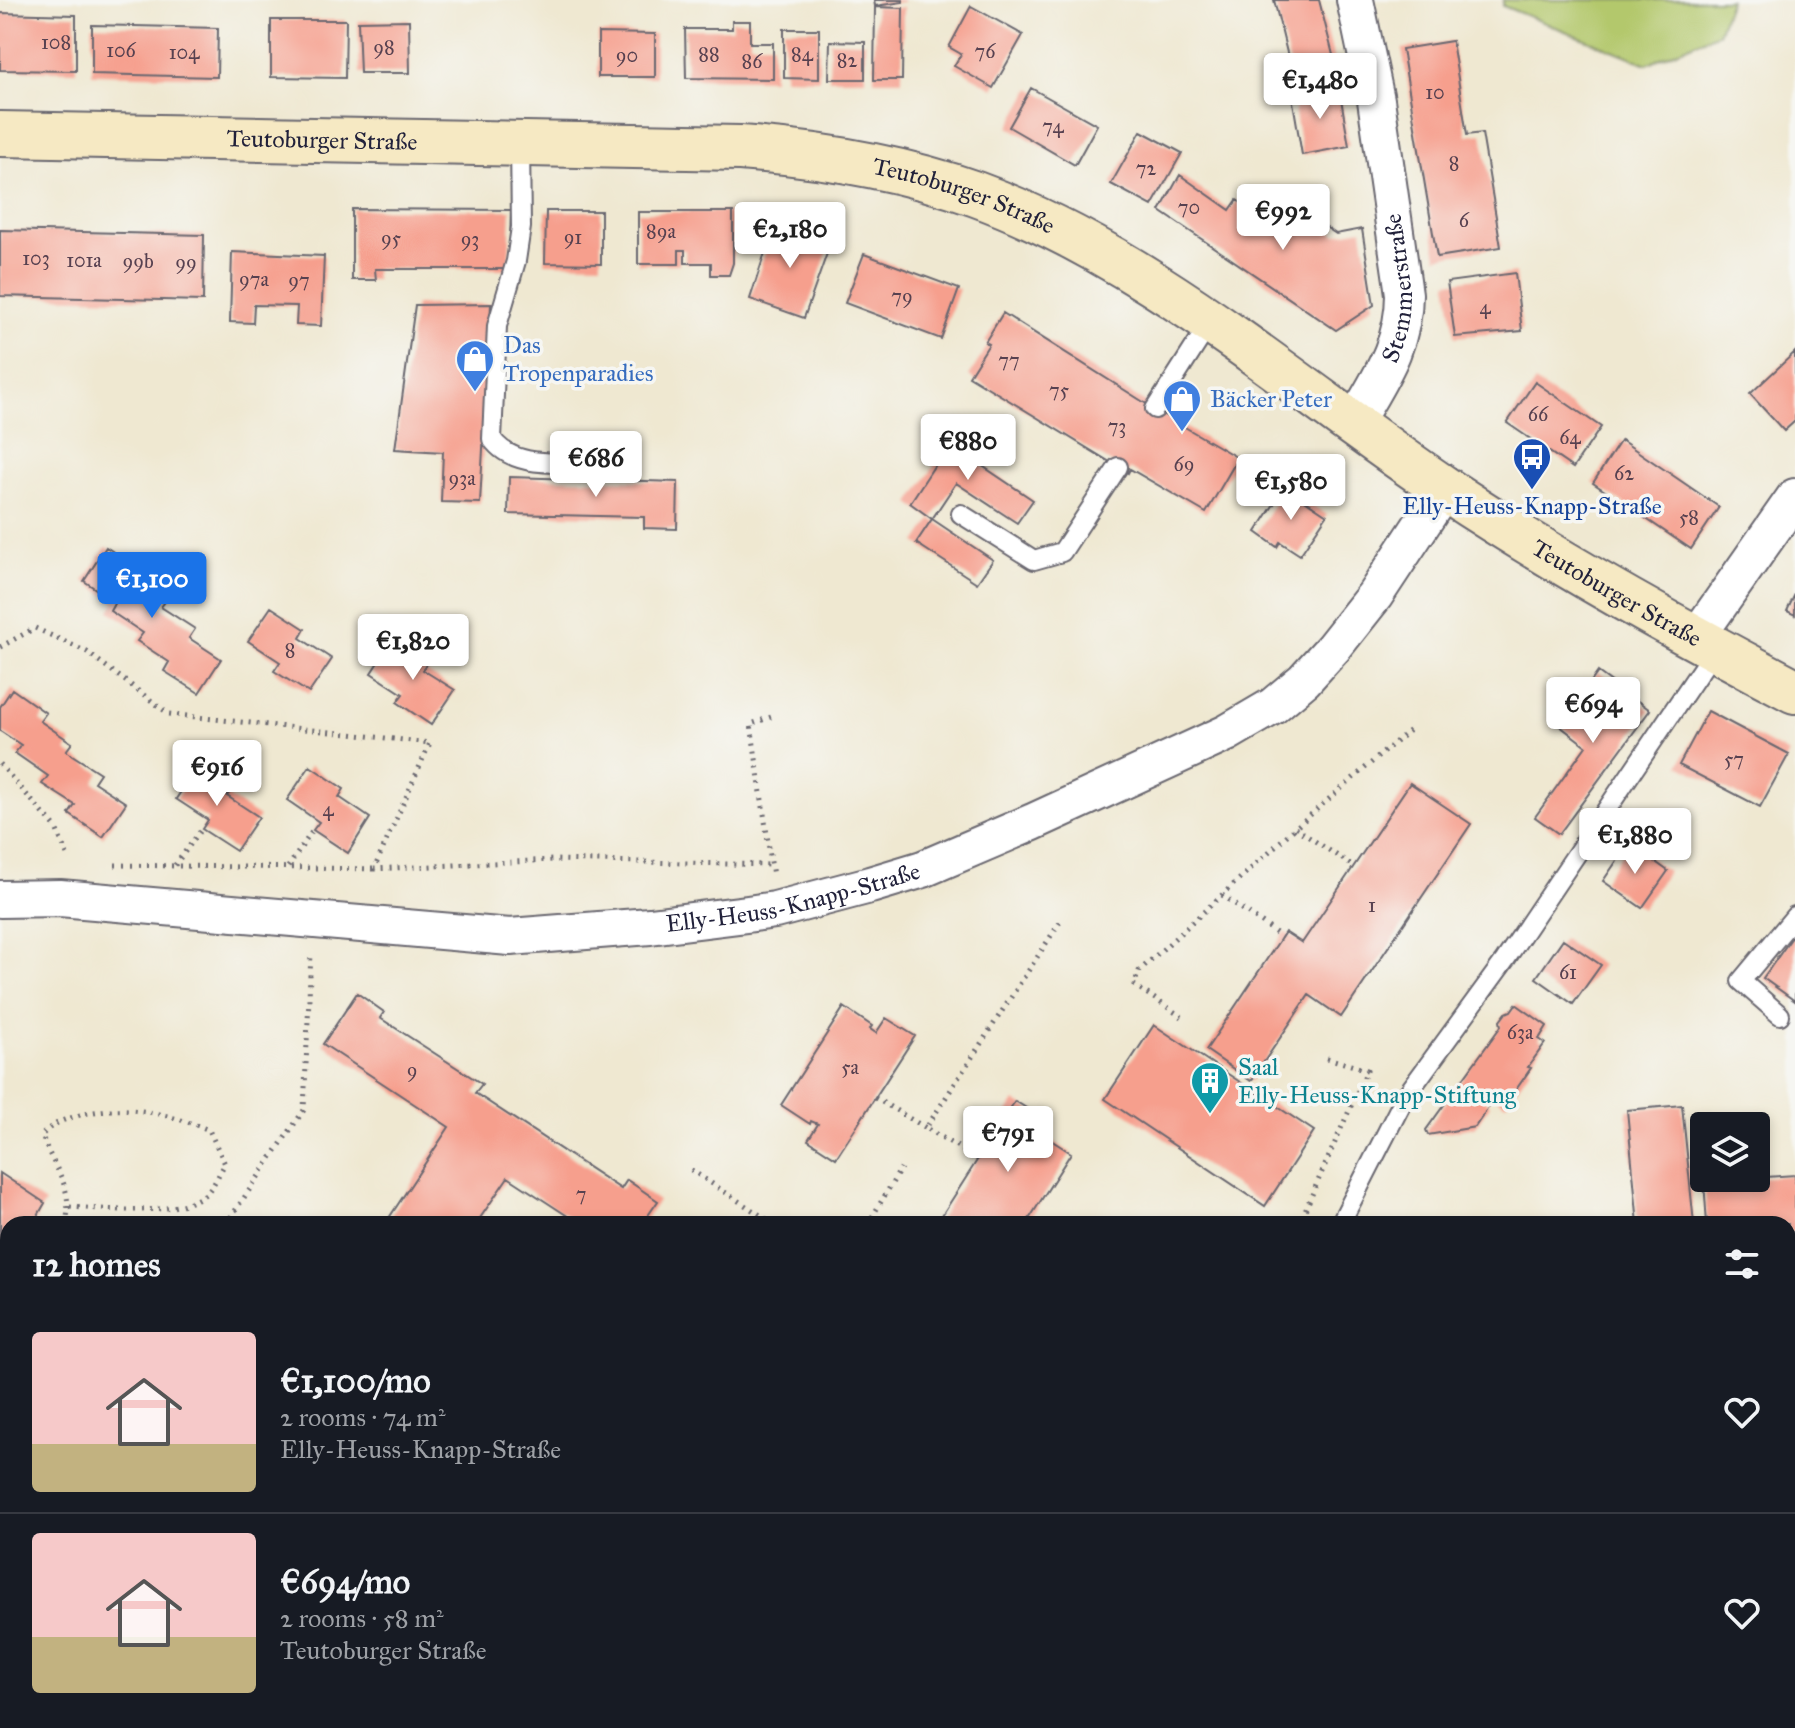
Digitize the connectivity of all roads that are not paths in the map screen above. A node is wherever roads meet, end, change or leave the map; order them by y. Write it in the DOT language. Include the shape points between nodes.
graph roads {
  1 [pos="1355,0"];
  2 [pos="0,134"];
  3 [pos="520,143"];
  4 [pos="1210,323"];
  5 [pos="1155,409"];
  6 [pos="1354,423"];
  7 [pos="592,463"];
  8 [pos="1118,467"];
  9 [pos="1445,489"];
  10 [pos="1795,497"];
  11 [pos="961,514"];
  12 [pos="1706,644"];
  13 [pos="1795,691"];
  14 [pos="0,899"];
  15 [pos="1795,916"];
  16 [pos="1780,1015"];
  17 [pos="1344,1216"];
  1 -- 6 [label="street, Stemmerstraße" via="1376,100 1404,313 1402,331"];
  2 -- 3 [label="main road, Teutoburger Straße"];
  3 -- 4 [label="main road, Teutoburger Straße" via="764,149 913,174 1035,219"];
  3 -- 7 [label="lane" via="521,227 497,326 492,439 512,458"];
  4 -- 5 [label="lane"];
  4 -- 6 [label="main road, Teutoburger Straße"];
  6 -- 9 [label="main road, Teutoburger Straße"];
  8 -- 11 [label="lane" via="1062,552 1034,560"];
  9 -- 12 [label="main road, Teutoburger Straße"];
  9 -- 14 [label="street, Elly-Heuss-Knapp-Straße" via="1333,648 1304,680 1249,722 923,869 775,910 510,937 60,898"];
  10 -- 12 [label="street"];
  12 -- 13 [label="main road, Teutoburger Straße"];
  12 -- 17 [label="lane" via="1505,960 1405,1097"];
  15 -- 16 [label="lane" via="1741,981"];
}
